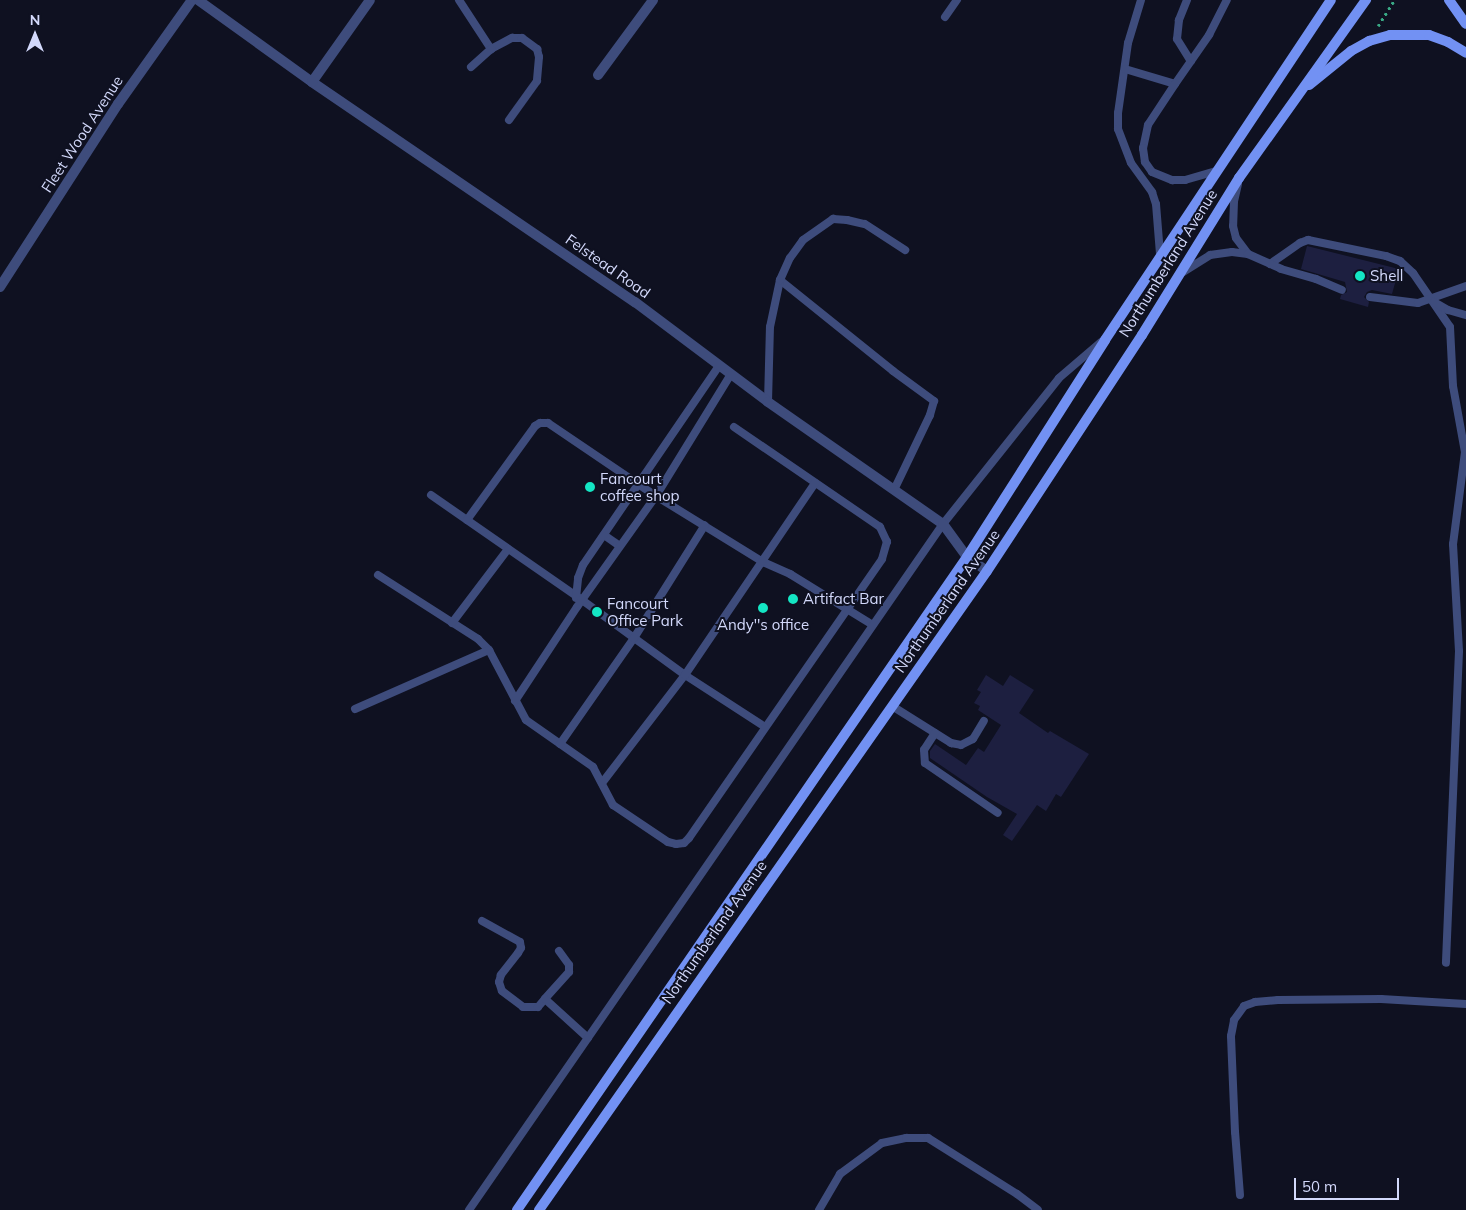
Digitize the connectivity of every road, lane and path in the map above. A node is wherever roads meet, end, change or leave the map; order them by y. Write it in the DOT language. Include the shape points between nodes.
graph roads {
  1 [pos="192,0"];
  2 [pos="198,0"];
  3 [pos="370,0"];
  4 [pos="458,0"];
  5 [pos="653,0"];
  6 [pos="957,0"];
  7 [pos="1141,0"];
  8 [pos="1188,0"];
  9 [pos="1227,0"];
  10 [pos="1331,0"];
  11 [pos="1366,0"];
  12 [pos="1394,0"];
  13 [pos="1449,0"];
  14 [pos="945,17"];
  15 [pos="1466,24"];
  16 [pos="1375,32"];
  17 [pos="491,49"];
  18 [pos="1466,53"];
  19 [pos="1191,61"];
  20 [pos="471,67"];
  21 [pos="1125,69"];
  22 [pos="598,75"];
  23 [pos="312,82"];
  24 [pos="1175,84"];
  25 [pos="1298,95"];
  26 [pos="509,120"];
  27 [pos="1218,171"];
  28 [pos="1239,178"];
  29 [pos="905,250"];
  30 [pos="1160,254"];
  31 [pos="1248,254"];
  32 [pos="1270,264"];
  33 [pos="1179,275"];
  34 [pos="780,280"];
  35 [pos="1466,286"];
  36 [pos="0,287"];
  37 [pos="1342,290"];
  38 [pos="1370,297"];
  39 [pos="1430,299"];
  40 [pos="1466,315"];
  41 [pos="1105,340"];
  42 [pos="719,366"];
  43 [pos="731,374"];
  44 [pos="768,402"];
  45 [pos="734,427"];
  46 [pos="815,483"];
  47 [pos="638,485"];
  48 [pos="894,490"];
  49 [pos="430,495"];
  50 [pos="656,496"];
  51 [pos="467,520"];
  52 [pos="943,524"];
  53 [pos="705,525"];
  54 [pos="604,534"];
  55 [pos="620,546"];
  56 [pos="508,549"];
  57 [pos="968,557"];
  58 [pos="763,562"];
  59 [pos="988,571"];
  60 [pos="378,575"];
  61 [pos="579,598"];
  62 [pos="847,608"];
  63 [pos="452,623"];
  64 [pos="873,625"];
  65 [pos="634,638"];
  66 [pos="489,650"];
  67 [pos="685,675"];
  68 [pos="515,700"];
  69 [pos="892,706"];
  70 [pos="355,709"];
  71 [pos="984,722"];
  72 [pos="765,727"];
  73 [pos="935,733"];
  74 [pos="560,744"];
  75 [pos="602,783"];
  76 [pos="998,813"];
  77 [pos="482,921"];
  78 [pos="559,951"];
  79 [pos="1446,963"];
  80 [pos="544,1000"];
  81 [pos="1466,1004"];
  82 [pos="588,1038"];
  83 [pos="1240,1195"];
  84 [pos="469,1210"];
  85 [pos="516,1210"];
  86 [pos="539,1210"];
  87 [pos="819,1210"];
  88 [pos="1038,1210"];
  1 -- 36 [label="street, Fleet Wood Avenue" via="118,104"];
  2 -- 23 [label="street, Felstead Road"];
  3 -- 23 [label="street"];
  4 -- 17 [label="lane"];
  5 -- 22 [label="street"];
  6 -- 14 [label="lane"];
  7 -- 21 [label="lane" via="1128,43"];
  8 -- 19 [label="lane" via="1179,20 1177,39"];
  9 -- 19 [label="lane"];
  10 -- 27 [label="main road, Northumberland Avenue"];
  11 -- 25 [label="main road, Northumberland Avenue"];
  12 -- 16 [label="path"];
  13 -- 15 [label="main road"];
  17 -- 20 [label="lane"];
  17 -- 26 [label="lane" via="512,38 522,38 532,43 540,57 537,81"];
  18 -- 25 [label="main road" via="1429,35 1390,35 1351,51"];
  19 -- 24 [label="lane"];
  21 -- 24 [label="lane"];
  21 -- 30 [label="lane" via="1118,129 1131,163 1152,192"];
  23 -- 42 [label="street, Felstead Road" via="635,302"];
  24 -- 27 [label="lane" via="1148,125 1143,148 1145,162 1152,172 1172,180"];
  25 -- 28 [label="main road, Northumberland Avenue"];
  27 -- 30 [label="main road, Northumberland Avenue"];
  28 -- 31 [label="lane" via="1233,226 1236,238"];
  28 -- 33 [label="main road, Northumberland Avenue"];
  29 -- 34 [label="lane" via="865,224 833,219 803,240"];
  30 -- 41 [label="main road, Northumberland Avenue"];
  31 -- 32 [label="lane"];
  31 -- 33 [label="lane" via="1210,255"];
  32 -- 37 [label="lane"];
  32 -- 39 [label="lane" via="1300,242 1308,240 1360,249 1400,261 1413,273"];
  33 -- 59 [label="main road, Northumberland Avenue"];
  34 -- 44 [label="lane" via="770,327"];
  34 -- 48 [label="lane" via="934,401"];
  35 -- 39 [label="lane"];
  38 -- 39 [label="lane" via="1418,303"];
  39 -- 40 [label="lane" via="1448,310"];
  39 -- 79 [label="lane" via="1450,327 1453,386 1465,452 1453,544 1459,651"];
  41 -- 52 [label="lane" via="1059,378"];
  41 -- 57 [label="main road, Northumberland Avenue"];
  42 -- 43 [label="street, Felstead Road"];
  42 -- 47 [label="lane"];
  43 -- 44 [label="street, Felstead Road"];
  43 -- 50 [label="lane"];
  44 -- 48 [label="street, Felstead Road"];
  45 -- 46 [label="lane"];
  46 -- 58 [label="lane"];
  46 -- 62 [label="lane" via="880,527 885,534 887,542 882,559"];
  47 -- 50 [label="lane"];
  47 -- 51 [label="lane" via="553,425 540,423"];
  47 -- 54 [label="lane"];
  48 -- 52 [label="street, Felstead Road"];
  49 -- 51 [label="lane"];
  50 -- 53 [label="lane"];
  50 -- 55 [label="lane"];
  51 -- 56 [label="lane"];
  52 -- 57 [label="street, Felstead Road"];
  52 -- 64 [label="lane"];
  53 -- 58 [label="lane"];
  53 -- 65 [label="lane"];
  54 -- 55 [label="lane"];
  54 -- 61 [label="lane" via="578,578"];
  55 -- 61 [label="lane"];
  56 -- 61 [label="lane"];
  56 -- 63 [label="lane"];
  57 -- 59 [label="street, Felstead Road"];
  57 -- 85 [label="main road, Northumberland Avenue"];
  58 -- 62 [label="lane"];
  58 -- 67 [label="lane"];
  59 -- 69 [label="main road, Northumberland Avenue"];
  60 -- 63 [label="lane"];
  61 -- 65 [label="lane"];
  61 -- 68 [label="lane" via="577,607"];
  62 -- 64 [label="lane"];
  62 -- 72 [label="lane"];
  63 -- 66 [label="lane"];
  64 -- 82 [label="lane"];
  65 -- 67 [label="lane"];
  65 -- 74 [label="lane"];
  66 -- 68 [label="lane"];
  66 -- 70 [label="lane"];
  67 -- 72 [label="lane"];
  67 -- 75 [label="lane"];
  68 -- 74 [label="lane" via="526,720"];
  69 -- 73 [label="lane"];
  69 -- 86 [label="main road, Northumberland Avenue"];
  71 -- 73 [label="lane" via="973,739 961,745"];
  72 -- 75 [label="lane" via="684,842 668,842 640,825 613,805"];
  73 -- 76 [label="lane" via="924,750 925,763"];
  74 -- 75 [label="lane" via="593,767"];
  77 -- 80 [label="lane" via="520,942 518,953 500,975 502,991 523,1007 538,1007"];
  78 -- 80 [label="lane" via="569,965 569,972"];
  80 -- 82 [label="lane"];
  81 -- 83 [label="lane" via="1362,999 1278,1000 1244,1006 1234,1020 1231,1036"];
  82 -- 84 [label="lane"];
  87 -- 88 [label="lane" via="840,1174 882,1143 906,1138 928,1138"];
}
